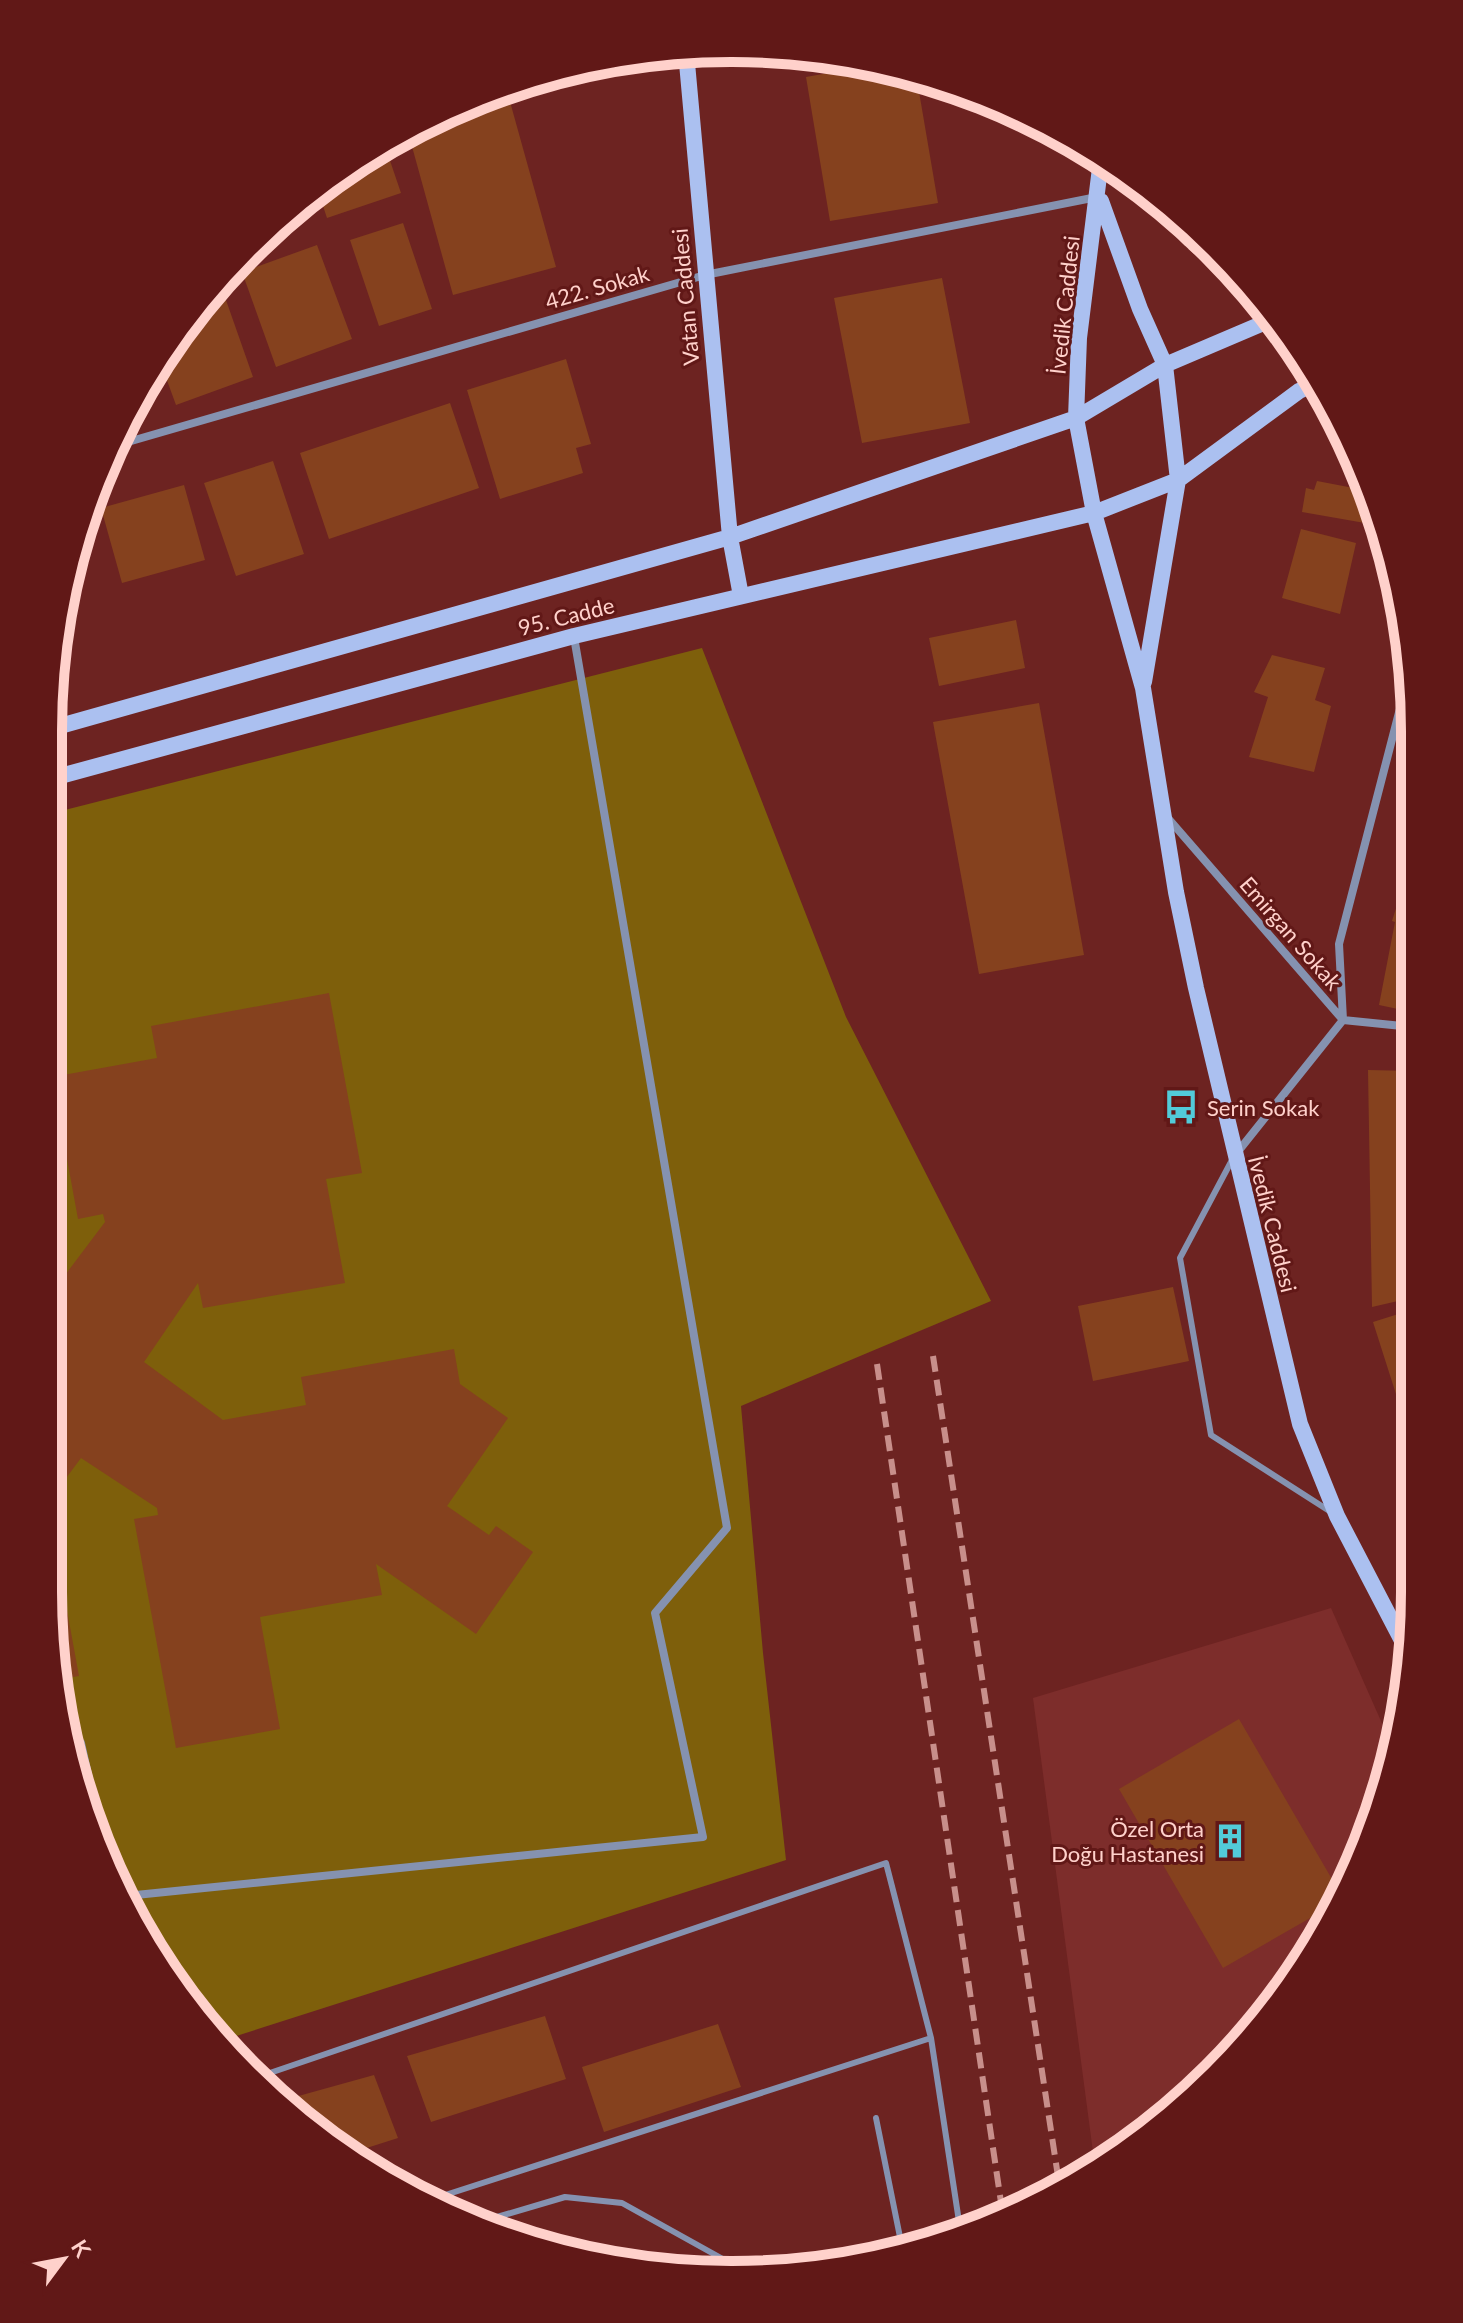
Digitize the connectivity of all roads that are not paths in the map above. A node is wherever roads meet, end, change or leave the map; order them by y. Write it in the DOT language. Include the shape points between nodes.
graph roads {
  1 [pos="687,63"];
  2 [pos="1101,173"];
  3 [pos="1100,189"];
  4 [pos="705,275"];
  5 [pos="1263,323"];
  6 [pos="1165,365"];
  7 [pos="1305,388"];
  8 [pos="1076,418"];
  9 [pos="128,442"];
  10 [pos="1178,480"];
  11 [pos="1094,513"];
  12 [pos="730,537"];
  13 [pos="741,596"];
  14 [pos="574,636"];
  15 [pos="1143,688"];
  16 [pos="1400,707"];
  17 [pos="62,725"];
  18 [pos="62,776"];
  19 [pos="1167,817"];
  20 [pos="1343,1020"];
  21 [pos="1401,1026"];
  22 [pos="1234,1157"];
  23 [pos="1337,1516"];
  24 [pos="1400,1636"];
  25 [pos="81,1743"];
  26 [pos="88,1776"];
  27 [pos="135,1895"];
  28 [pos="931,2038"];
  29 [pos="267,2074"];
  30 [pos="876,2118"];
  31 [pos="443,2196"];
  32 [pos="495,2217"];
  33 [pos="959,2221"];
  34 [pos="900,2239"];
  35 [pos="726,2261"];
  1 -- 4 [label="main road, Vatan Caddesi"];
  2 -- 3 [label="main road, İvedik Caddesi"];
  3 -- 4 [label="street, 422. Sokak"];
  3 -- 6 [label="main road, İvedik Caddesi" via="1140,309"];
  3 -- 8 [label="main road, İvedik Caddesi" via="1079,338"];
  4 -- 9 [label="street, 422. Sokak"];
  4 -- 12 [label="main road, Vatan Caddesi"];
  5 -- 6 [label="main road"];
  6 -- 8 [label="main road"];
  6 -- 10 [label="main road, İvedik Caddesi"];
  7 -- 10 [label="main road"];
  8 -- 11 [label="main road, İvedik Caddesi"];
  8 -- 12 [label="main road, 95. Cadde"];
  10 -- 11 [label="main road"];
  10 -- 15 [label="main road, İvedik Caddesi"];
  11 -- 13 [label="main road, 95. Cadde"];
  11 -- 15 [label="main road, İvedik Caddesi"];
  12 -- 13 [label="main road, Vatan Caddesi"];
  12 -- 17 [label="main road, 95. Cadde"];
  13 -- 14 [label="main road, 95. Cadde"];
  14 -- 18 [label="main road, 95. Cadde"];
  14 -- 27 [label="street" via="727,1528 655,1613 703,1837"];
  15 -- 19 [label="main road, İvedik Caddesi"];
  16 -- 20 [label="street" via="1339,944"];
  19 -- 20 [label="street, Emirgan Sokak"];
  19 -- 22 [label="main road, İvedik Caddesi" via="1176,892"];
  20 -- 21 [label="street, Emirgan Sokak"];
  20 -- 22 [label="street"];
  22 -- 23 [label="main road, İvedik Caddesi" via="1300,1424"];
  22 -- 23 [label="lane" via="1180,1258 1211,1435"];
  23 -- 24 [label="main road, İvedik Caddesi"];
  25 -- 26 [label="street"];
  28 -- 29 [label="lane" via="886,1863"];
  28 -- 31 [label="lane"];
  28 -- 33 [label="lane"];
  30 -- 34 [label="lane"];
  32 -- 35 [label="lane" via="565,2197 622,2203"];
}
